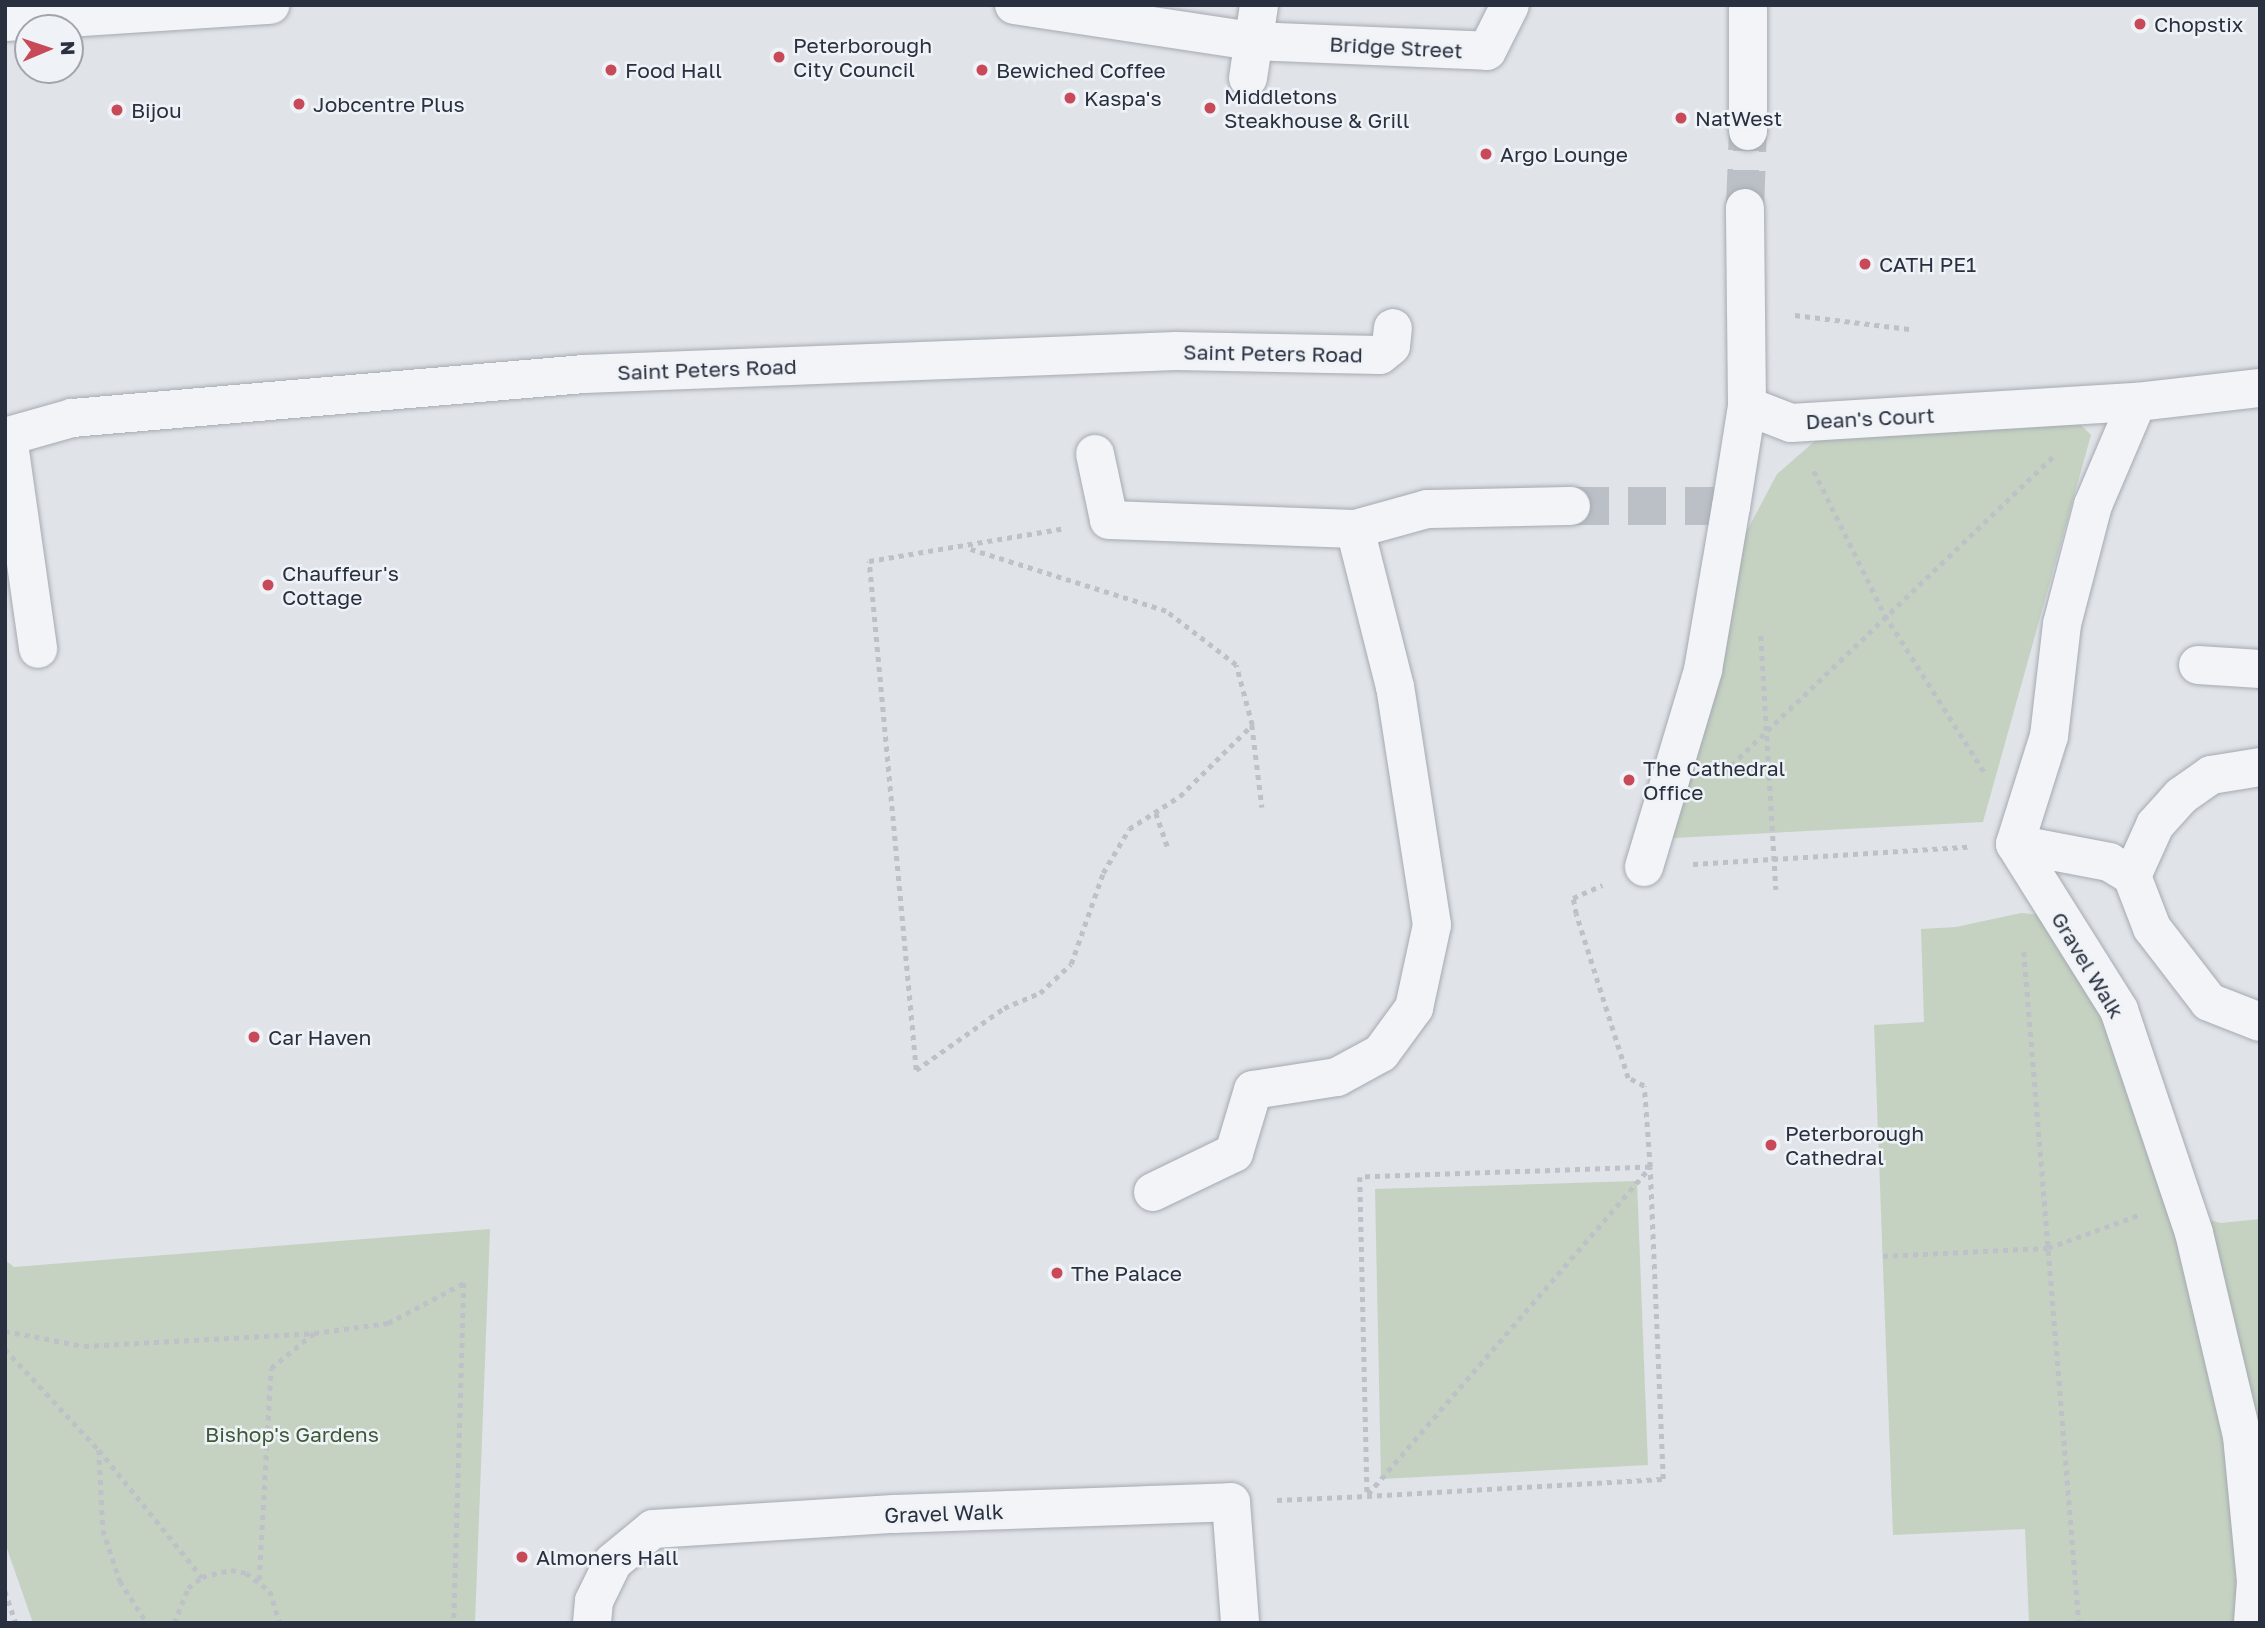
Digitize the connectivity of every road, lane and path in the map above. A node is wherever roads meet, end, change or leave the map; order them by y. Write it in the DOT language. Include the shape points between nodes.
graph roads {
  1 [pos="270,5"];
  2 [pos="1014,5"];
  3 [pos="1510,5"];
  4 [pos="1748,5"];
  5 [pos="5,22"];
  6 [pos="1256,23"];
  7 [pos="1248,78"];
  8 [pos="1748,131"];
  9 [pos="1745,208"];
  10 [pos="1745,314"];
  11 [pos="1393,328"];
  12 [pos="1909,330"];
  13 [pos="2260,388"];
  14 [pos="2137,402"];
  15 [pos="1747,406"];
  16 [pos="1791,423"];
  17 [pos="7,437"];
  18 [pos="1095,454"];
  19 [pos="2057,454"];
  20 [pos="1571,506"];
  21 [pos="1109,520"];
  22 [pos="1355,529"];
  23 [pos="967,548"];
  24 [pos="1885,615"];
  25 [pos="1760,625"];
  26 [pos="38,649"];
  27 [pos="2197,665"];
  28 [pos="2260,669"];
  29 [pos="1252,724"];
  30 [pos="1764,733"];
  31 [pos="2260,767"];
  32 [pos="1718,778"];
  33 [pos="1262,807"];
  34 [pos="1156,813"];
  35 [pos="2015,844"];
  36 [pos="1168,847"];
  37 [pos="1774,860"];
  38 [pos="1644,867"];
  39 [pos="2132,876"];
  40 [pos="1776,890"];
  41 [pos="2023,942"];
  42 [pos="2260,1021"];
  43 [pos="1650,1167"];
  44 [pos="1153,1192"];
  45 [pos="2183,1199"];
  46 [pos="2048,1248"];
  47 [pos="1883,1256"];
  48 [pos="5,1331"];
  49 [pos="314,1333"];
  50 [pos="5,1349"];
  51 [pos="99,1450"];
  52 [pos="1367,1496"];
  53 [pos="1231,1502"];
  54 [pos="202,1577"];
  55 [pos="259,1580"];
  56 [pos="5,1591"];
  57 [pos="16,1623"];
  58 [pos="147,1623"];
  59 [pos="174,1623"];
  60 [pos="280,1623"];
  61 [pos="454,1623"];
  62 [pos="592,1623"];
  63 [pos="1240,1623"];
  64 [pos="2079,1623"];
  65 [pos="2253,1623"];
  1 -- 5 [label="street"];
  2 -- 6 [label="street, Bridge Street"];
  3 -- 6 [label="street, Bridge Street" via="1487,51"];
  4 -- 8 [label="street"];
  6 -- 7 [label="street"];
  9 -- 10 [label="street"];
  10 -- 12 [label="path" via="1823,316"];
  10 -- 15 [label="street"];
  11 -- 17 [label="street, Saint Peters Road" via="1391,346 1380,355 1176,351 584,374 72,418"];
  13 -- 14 [label="street, Dean's Court"];
  14 -- 16 [label="street, Dean's Court"];
  14 -- 35 [label="street" via="2092,505 2062,624 2049,736"];
  15 -- 16 [label="street, Dean's Court"];
  15 -- 38 [label="street" via="1723,507 1703,670"];
  16 -- 24 [label="path"];
  17 -- 26 [label="street"];
  18 -- 21 [label="street"];
  19 -- 24 [label="path"];
  20 -- 22 [label="street" via="1427,509"];
  21 -- 22 [label="street"];
  21 -- 23 [label="path"];
  22 -- 44 [label="street" via="1395,687 1432,925 1413,1009 1381,1053 1337,1077 1253,1090 1234,1153"];
  23 -- 29 [label="path" via="1166,611 1236,665"];
  23 -- 34 [label="path" via="869,561 916,1070 1004,1008 1040,993 1071,964 1103,873 1129,829"];
  24 -- 30 [label="path"];
  24 -- 35 [label="path" via="1990,781"];
  25 -- 30 [label="path"];
  27 -- 28 [label="street"];
  29 -- 33 [label="path"];
  29 -- 34 [label="path" via="1180,796"];
  30 -- 32 [label="path"];
  30 -- 37 [label="path"];
  31 -- 39 [label="street" via="2211,775 2181,796 2155,825"];
  34 -- 36 [label="path"];
  35 -- 37 [label="path"];
  35 -- 39 [label="street" via="2109,862"];
  35 -- 45 [label="street, Gravel Walk" via="2119,1010"];
  37 -- 38 [label="path"];
  37 -- 40 [label="path"];
  38 -- 43 [label="path" via="1573,898 1581,939 1628,1077 1644,1086"];
  39 -- 42 [label="street" via="2152,928 2209,1002"];
  41 -- 46 [label="path"];
  43 -- 52 [label="path"];
  43 -- 52 [label="path" via="1663,1479"];
  43 -- 52 [label="path" via="1360,1177"];
  45 -- 46 [label="path"];
  45 -- 65 [label="street, Gravel Walk" via="2242,1436 2256,1581"];
  46 -- 47 [label="path"];
  46 -- 64 [label="path"];
  48 -- 49 [label="path" via="85,1346"];
  49 -- 55 [label="path" via="271,1368"];
  49 -- 61 [label="path" via="388,1323 464,1283"];
  50 -- 51 [label="path"];
  51 -- 54 [label="path"];
  51 -- 58 [label="path" via="103,1530 120,1581"];
  52 -- 53 [label="path"];
  53 -- 62 [label="street, Gravel Walk" via="894,1514 653,1529 613,1562 594,1601"];
  53 -- 63 [label="street"];
  54 -- 55 [label="path" via="231,1570"];
  54 -- 59 [label="path" via="188,1588"];
  55 -- 60 [label="path" via="278,1605"];
  56 -- 57 [label="path"];
}
